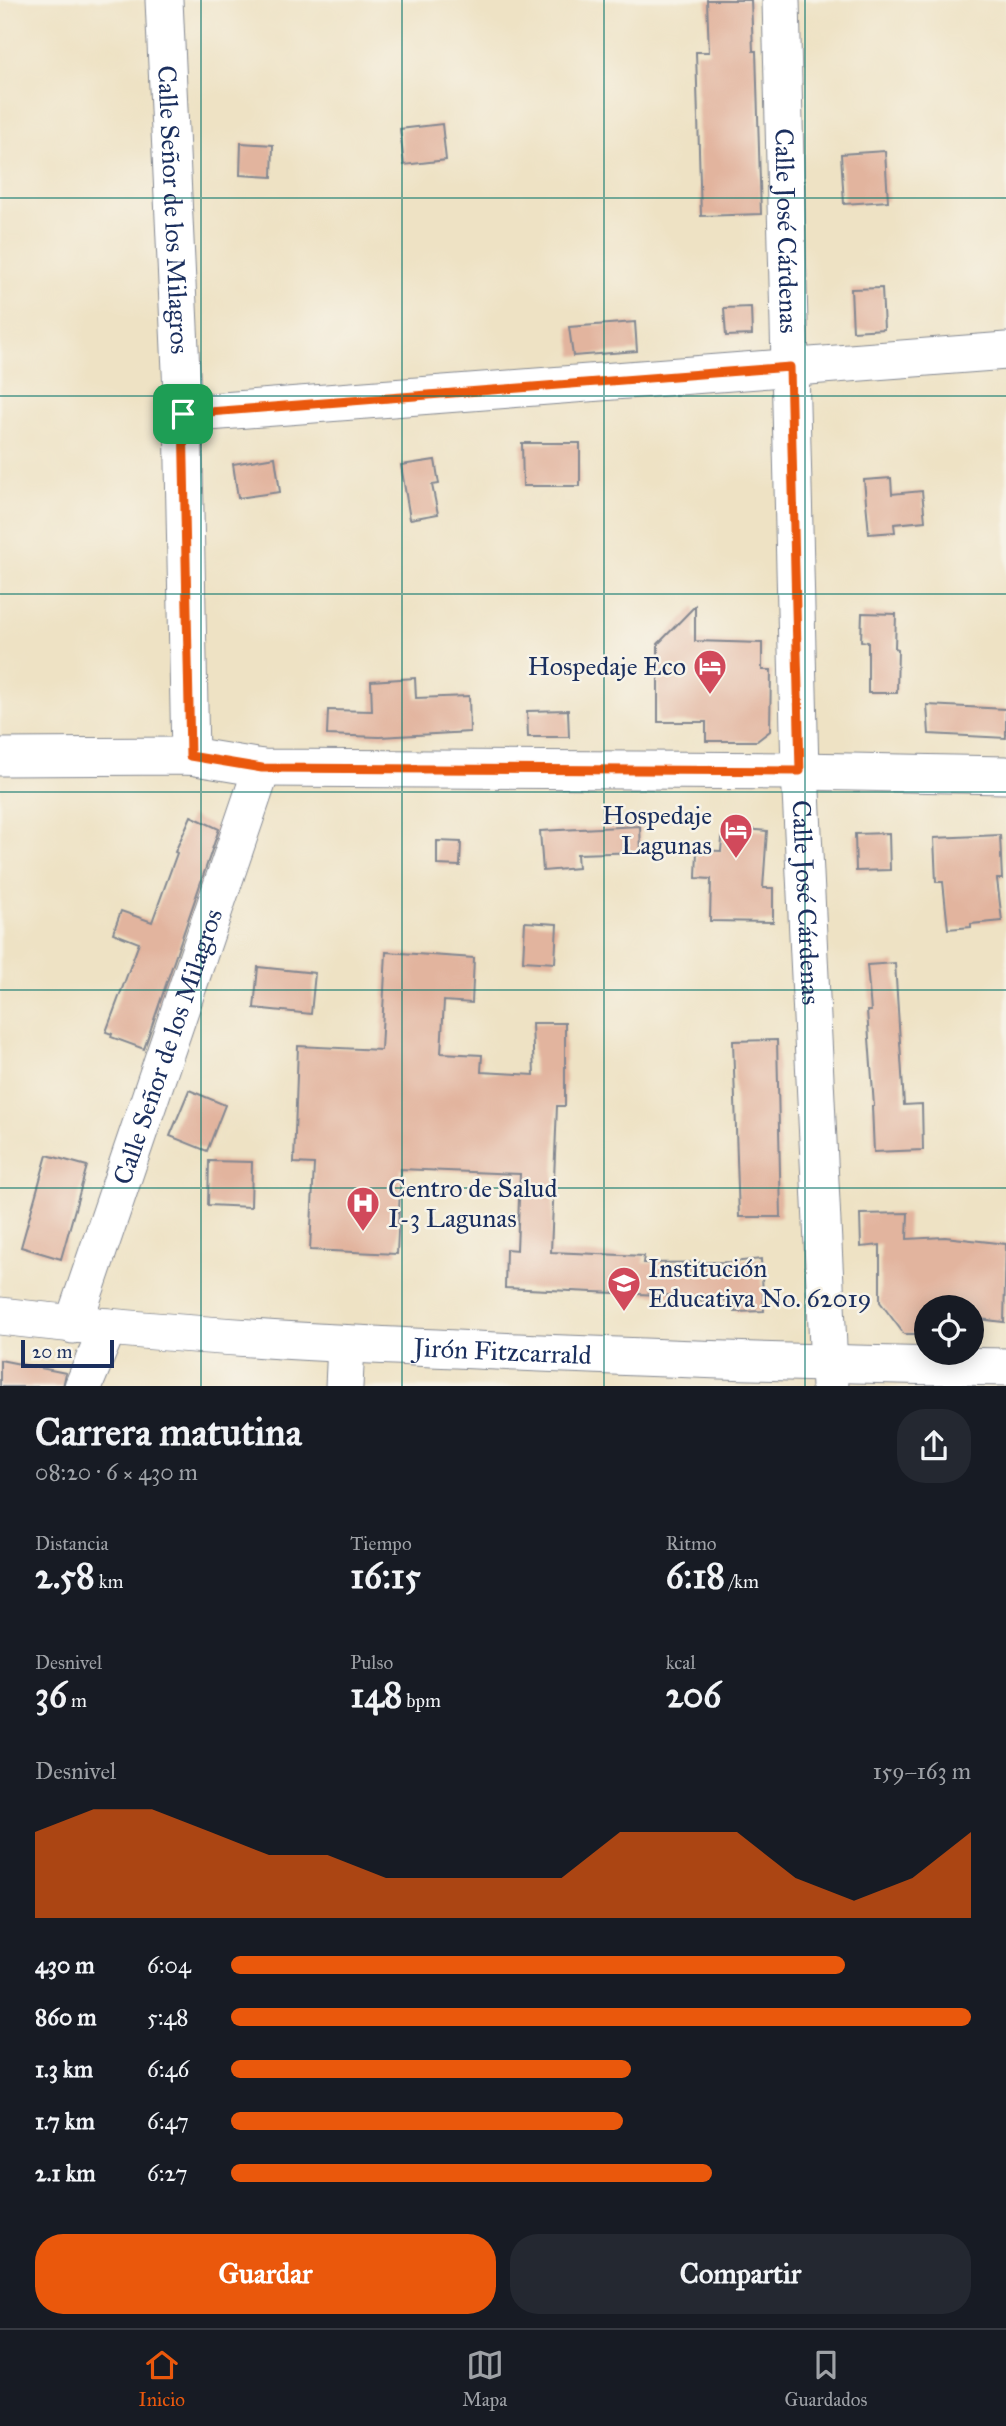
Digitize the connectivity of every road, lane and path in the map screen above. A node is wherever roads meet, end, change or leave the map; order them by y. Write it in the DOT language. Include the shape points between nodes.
graph roads {
  1 [pos="164,0"];
  2 [pos="781,0"];
  3 [pos="1006,351"];
  4 [pos="790,367"];
  5 [pos="183,414"];
  6 [pos="190,756"];
  7 [pos="0,757"];
  8 [pos="262,768"];
  9 [pos="800,771"];
  10 [pos="1006,775"];
  11 [pos="0,1317"];
  12 [pos="90,1326"];
  13 [pos="346,1345"];
  14 [pos="1006,1367"];
  15 [pos="830,1376"];
  16 [pos="83,1386"];
  17 [pos="344,1386"];
  1 -- 5 [label="street, Calle Señor de los Milagros"];
  2 -- 4 [label="street, Calle José Cárdenas"];
  3 -- 4 [label="street"];
  4 -- 5 [label="street"];
  4 -- 9 [label="street, Calle José Cárdenas"];
  5 -- 6 [label="street, Calle Señor de los Milagros"];
  6 -- 7 [label="street"];
  6 -- 8 [label="street"];
  8 -- 9 [label="street"];
  8 -- 12 [label="street, Calle Señor de los Milagros"];
  9 -- 10 [label="street"];
  9 -- 15 [label="street, Calle José Cárdenas"];
  11 -- 12 [label="street, Jirón Fitzcarrald"];
  12 -- 13 [label="street, Jirón Fitzcarrald"];
  12 -- 16 [label="street, Calle Señor de los Milagros"];
  13 -- 15 [label="street, Jirón Fitzcarrald"];
  13 -- 17 [label="street"];
  14 -- 15 [label="street, Jirón Fitzcarrald"];
}
